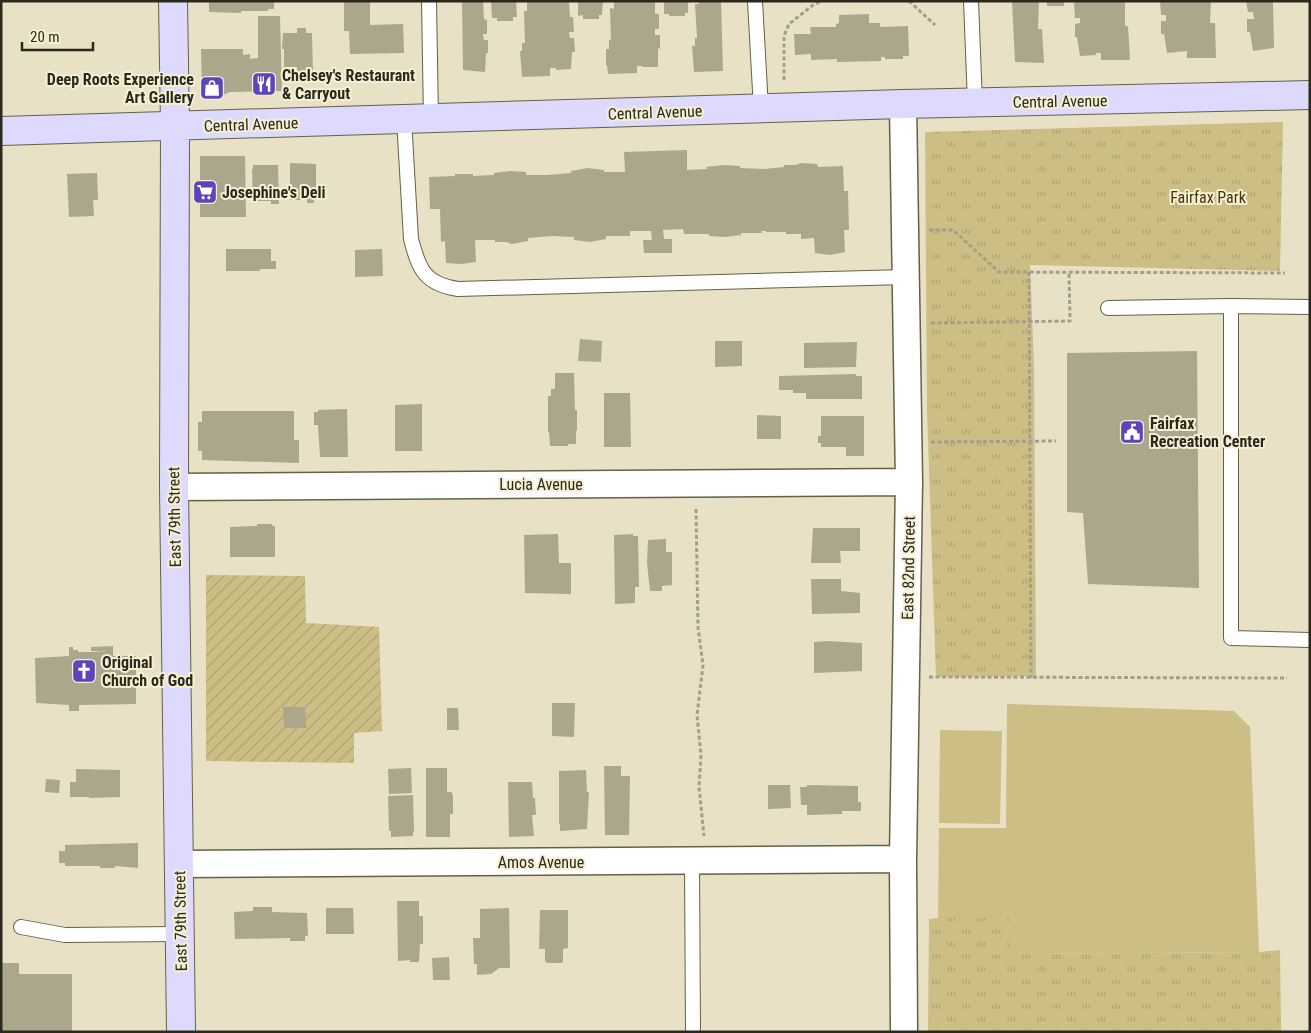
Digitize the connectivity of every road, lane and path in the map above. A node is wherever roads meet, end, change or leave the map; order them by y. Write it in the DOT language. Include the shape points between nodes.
graph roads {
  1 [pos="174,1"];
  2 [pos="429,1"];
  3 [pos="755,1"];
  4 [pos="822,1"];
  5 [pos="909,1"];
  6 [pos="971,1"];
  7 [pos="935,25"];
  8 [pos="784,80"];
  9 [pos="1310,95"];
  10 [pos="975,103"];
  11 [pos="903,104"];
  12 [pos="761,109"];
  13 [pos="431,118"];
  14 [pos="404,119"];
  15 [pos="175,126"];
  16 [pos="1,131"];
  17 [pos="923,230"];
  18 [pos="1029,272"];
  19 [pos="1069,272"];
  20 [pos="1285,273"];
  21 [pos="906,277"];
  22 [pos="1231,306"];
  23 [pos="1310,307"];
  24 [pos="1108,308"];
  25 [pos="1030,321"];
  26 [pos="923,323"];
  27 [pos="1056,441"];
  28 [pos="923,442"];
  29 [pos="1030,442"];
  30 [pos="909,482"];
  31 [pos="174,487"];
  32 [pos="696,509"];
  33 [pos="1310,640"];
  34 [pos="923,677"];
  35 [pos="1031,678"];
  36 [pos="1287,678"];
  37 [pos="698,852"];
  38 [pos="903,859"];
  39 [pos="179,864"];
  40 [pos="21,927"];
  41 [pos="180,934"];
  42 [pos="181,1032"];
  43 [pos="692,1032"];
  44 [pos="904,1032"];
  1 -- 15 [label="street, East 79th Street"];
  2 -- 13 [label="lane"];
  3 -- 12 [label="lane"];
  4 -- 8 [label="path" via="790,24 784,36"];
  5 -- 7 [label="path"];
  6 -- 10 [label="lane"];
  9 -- 10 [label="street, Central Avenue"];
  10 -- 11 [label="street, Central Avenue"];
  11 -- 12 [label="street, Central Avenue"];
  11 -- 21 [label="street, East 82nd Street"];
  12 -- 13 [label="street, Central Avenue"];
  13 -- 14 [label="street, Central Avenue"];
  14 -- 15 [label="street, Central Avenue"];
  14 -- 21 [label="lane" via="411,239 423,273 444,287"];
  15 -- 16 [label="street, Central Avenue"];
  15 -- 31 [label="street, East 79th Street"];
  17 -- 18 [label="path" via="952,230 999,272"];
  18 -- 19 [label="path"];
  18 -- 25 [label="path"];
  19 -- 20 [label="path"];
  19 -- 25 [label="path" via="1070,320"];
  21 -- 30 [label="street, East 82nd Street"];
  22 -- 23 [label="lane"];
  22 -- 24 [label="lane"];
  22 -- 33 [label="lane" via="1232,638"];
  25 -- 26 [label="path"];
  25 -- 29 [label="path"];
  27 -- 29 [label="path"];
  28 -- 29 [label="path"];
  29 -- 35 [label="path"];
  30 -- 31 [label="street, Lucia Avenue"];
  30 -- 38 [label="street, East 82nd Street"];
  31 -- 39 [label="street, East 79th Street"];
  32 -- 37 [label="path" via="698,627 703,665 697,715 700,755"];
  34 -- 35 [label="path"];
  35 -- 36 [label="path"];
  37 -- 38 [label="street, Amos Avenue"];
  37 -- 39 [label="street, Amos Avenue"];
  37 -- 43 [label="lane"];
  38 -- 44 [label="street, East 82nd Street"];
  39 -- 41 [label="street, East 79th Street"];
  40 -- 41 [label="lane" via="65,935"];
  41 -- 42 [label="street, East 79th Street"];
}
